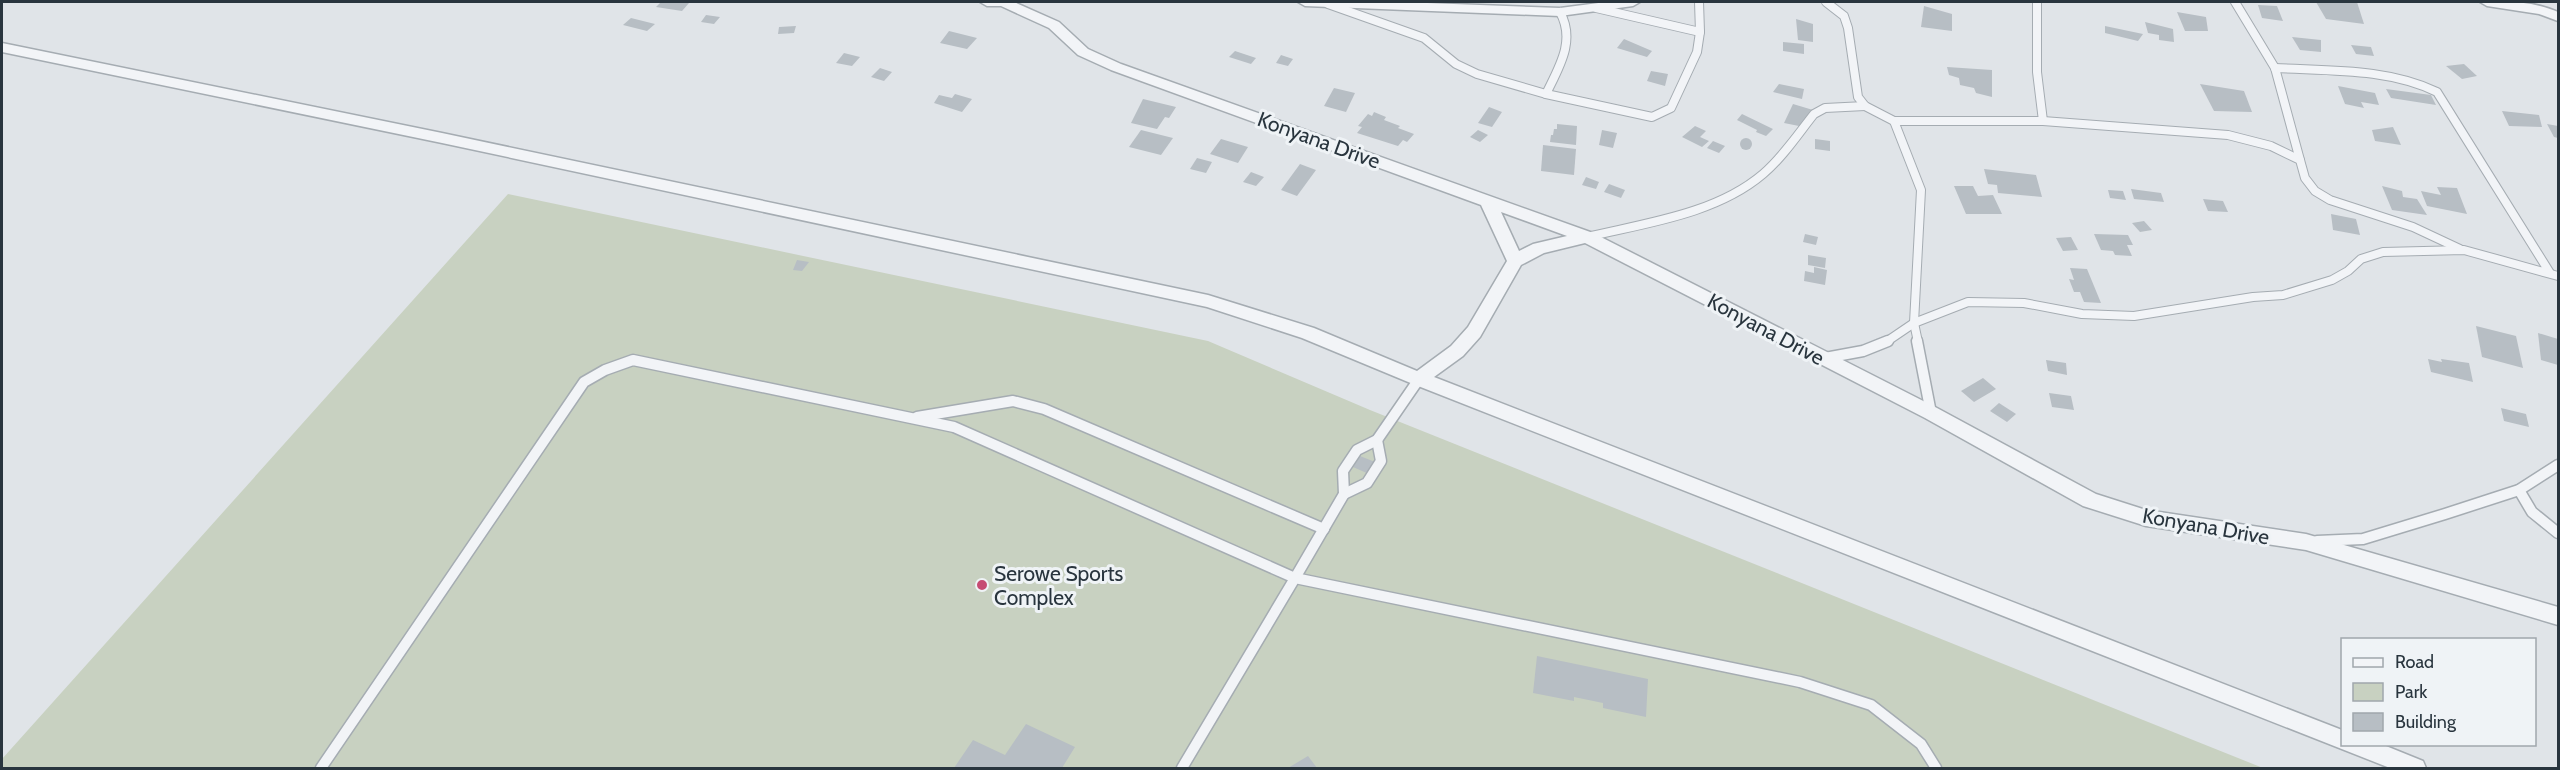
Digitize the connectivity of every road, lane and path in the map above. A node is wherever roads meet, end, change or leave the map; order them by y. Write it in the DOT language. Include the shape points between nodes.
graph roads {
  1 [pos="987,2"];
  2 [pos="1004,2"];
  3 [pos="1032,2"];
  4 [pos="1305,2"];
  5 [pos="1323,2"];
  6 [pos="1633,2"];
  7 [pos="1699,2"];
  8 [pos="1826,2"];
  9 [pos="2037,2"];
  10 [pos="2235,2"];
  11 [pos="2487,2"];
  12 [pos="1596,8"];
  13 [pos="1560,12"];
  14 [pos="2559,17"];
  15 [pos="1700,32"];
  16 [pos="2,48"];
  17 [pos="2275,68"];
  18 [pos="1546,94"];
  19 [pos="1865,106"];
  20 [pos="1894,121"];
  21 [pos="2043,122"];
  22 [pos="2300,160"];
  23 [pos="1487,200"];
  24 [pos="1587,237"];
  25 [pos="2464,250"];
  26 [pos="1515,261"];
  27 [pos="2554,274"];
  28 [pos="1914,323"];
  29 [pos="1822,358"];
  30 [pos="1419,379"];
  31 [pos="1931,413"];
  32 [pos="912,418"];
  33 [pos="1377,440"];
  34 [pos="2559,465"];
  35 [pos="2518,490"];
  36 [pos="1344,494"];
  37 [pos="1324,529"];
  38 [pos="2559,533"];
  39 [pos="2306,542"];
  40 [pos="1295,579"];
  41 [pos="2559,616"];
  42 [pos="2341,739"];
  43 [pos="2358,746"];
  44 [pos="321,768"];
  45 [pos="1182,768"];
  46 [pos="1936,768"];
  47 [pos="2415,768"];
  1 -- 2 [label="street, Konyana Drive"];
  2 -- 3 [label="street"];
  2 -- 23 [label="street, Konyana Drive" via="1054,25 1083,52 1116,66"];
  4 -- 5 [label="street"];
  5 -- 13 [label="street"];
  5 -- 18 [label="lane" via="1424,38 1456,64 1477,74"];
  6 -- 12 [label="street"];
  7 -- 15 [label="lane"];
  8 -- 19 [label="lane" via="1844,16 1856,91"];
  9 -- 21 [label="lane" via="2037,72"];
  10 -- 17 [label="lane"];
  11 -- 14 [label="street" via="2542,10"];
  12 -- 13 [label="street"];
  12 -- 15 [label="lane"];
  13 -- 18 [label="lane" via="1569,34 1559,69"];
  15 -- 18 [label="lane" via="1693,62 1671,108 1662,114 1652,117"];
  16 -- 30 [label="street" via="1155,288 1308,333"];
  17 -- 22 [label="lane"];
  17 -- 27 [label="lane" via="2394,77 2427,85 2437,92"];
  19 -- 20 [label="lane"];
  19 -- 24 [label="lane" via="1825,108 1814,114 1763,174 1731,195 1665,218"];
  20 -- 21 [label="lane"];
  20 -- 28 [label="lane" via="1921,190"];
  21 -- 22 [label="lane" via="2228,135 2271,146"];
  22 -- 25 [label="lane" via="2315,191 2330,200 2414,227"];
  23 -- 24 [label="street, Konyana Drive"];
  23 -- 26 [label="street"];
  24 -- 26 [label="street" via="1539,248"];
  24 -- 29 [label="street, Konyana Drive"];
  25 -- 27 [label="lane"];
  25 -- 28 [label="lane" via="2383,252 2361,259 2332,280 2283,295 2134,316 2082,314 2024,303 1968,302"];
  26 -- 30 [label="street" via="1474,332 1457,351"];
  28 -- 29 [label="lane" via="1884,344"];
  28 -- 31 [label="lane"];
  29 -- 31 [label="street, Konyana Drive"];
  30 -- 33 [label="lane"];
  30 -- 42 [label="street"];
  31 -- 39 [label="street, Konyana Drive" via="2090,500 2146,518"];
  32 -- 37 [label="lane" via="1012,401 1044,409"];
  32 -- 40 [label="lane" via="954,428"];
  32 -- 44 [label="lane" via="633,360 584,382"];
  33 -- 36 [label="lane" via="1357,450 1343,471"];
  33 -- 36 [label="lane" via="1381,461 1372,476 1367,483"];
  34 -- 35 [label="lane"];
  35 -- 38 [label="lane" via="2532,512"];
  35 -- 39 [label="lane" via="2362,539"];
  36 -- 37 [label="lane"];
  37 -- 40 [label="lane"];
  39 -- 41 [label="street, Konyana Drive"];
  40 -- 45 [label="lane"];
  40 -- 46 [label="lane" via="1800,682 1871,705 1921,744"];
  43 -- 47 [label="street"];
}
